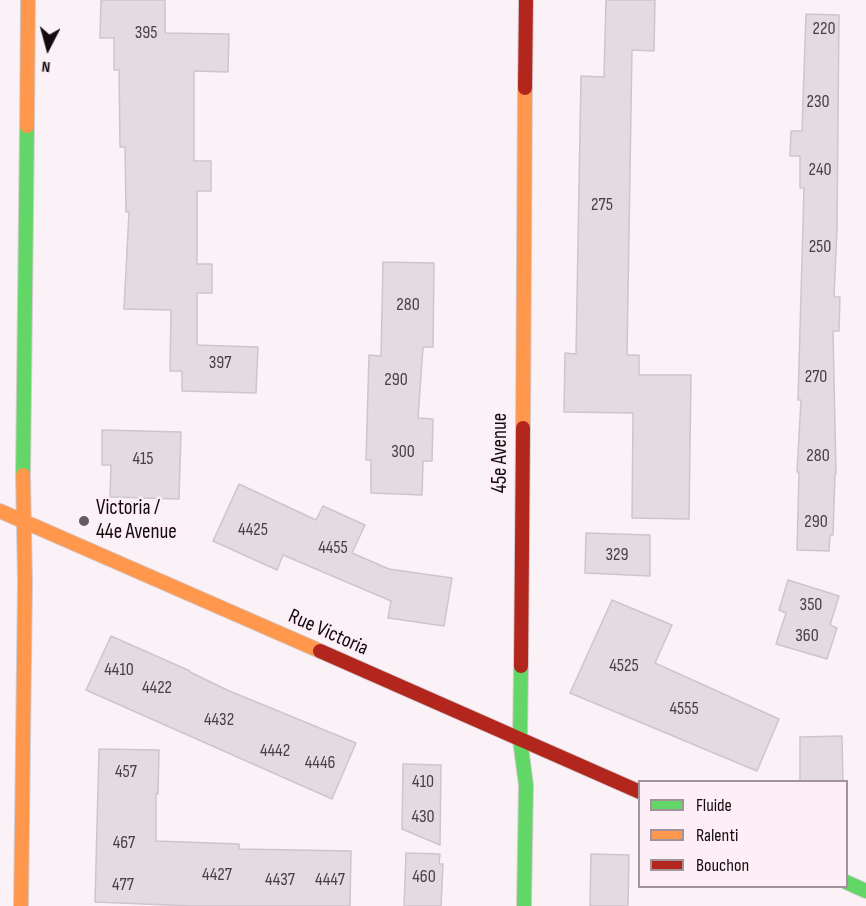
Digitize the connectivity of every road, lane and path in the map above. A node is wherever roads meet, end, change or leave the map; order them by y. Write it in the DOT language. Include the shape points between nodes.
graph roads {
  1 [pos="28,0"];
  2 [pos="526,0"];
  3 [pos="0,512"];
  4 [pos="23,522"];
  5 [pos="520,740"];
  6 [pos="638,792"];
  7 [pos="848,883"];
  8 [pos="866,891"];
  9 [pos="21,906"];
  10 [pos="524,906"];
  1 -- 4 [label="street"];
  2 -- 5 [label="street, 45e Avenue"];
  3 -- 4 [label="street, Rue Victoria"];
  4 -- 5 [label="street, Rue Victoria"];
  4 -- 9 [label="street"];
  5 -- 6 [label="street, Rue Victoria"];
  5 -- 10 [label="street, 45e Avenue" via="526,785"];
  7 -- 8 [label="street"];
}
